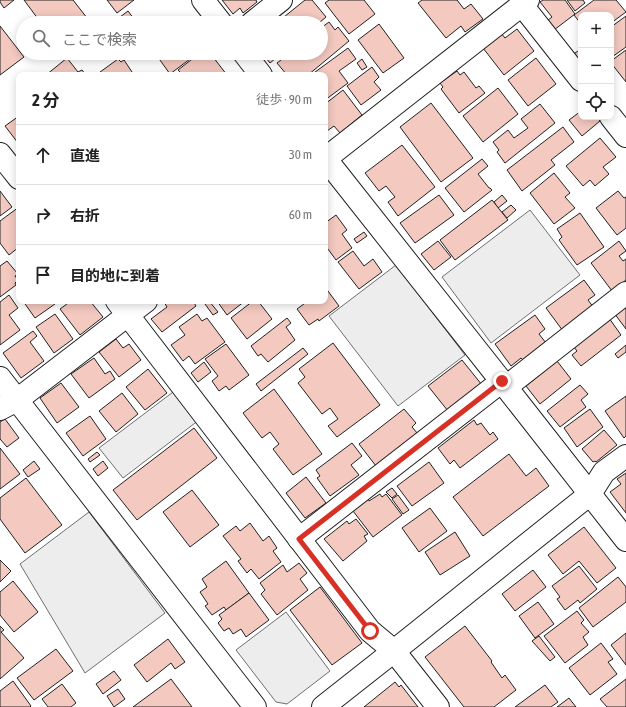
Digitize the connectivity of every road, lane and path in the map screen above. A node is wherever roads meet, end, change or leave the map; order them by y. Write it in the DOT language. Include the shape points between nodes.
graph roads {
  1 [pos="203,0"];
  2 [pos="281,0"];
  3 [pos="525,2"];
  4 [pos="216,16"];
  5 [pos="261,16"];
  6 [pos="249,60"];
  7 [pos="259,72"];
  8 [pos="578,76"];
  9 [pos="613,120"];
  10 [pos="626,136"];
  11 [pos="0,154"];
  12 [pos="328,157"];
  13 [pos="328,163"];
  14 [pos="16,174"];
  15 [pos="626,293"];
  16 [pos="136,304"];
  17 [pos="123,308"];
  18 [pos="0,378"];
  19 [pos="504,384"];
  20 [pos="9,405"];
  21 [pos="626,456"];
  22 [pos="590,494"];
  23 [pos="299,539"];
  24 [pos="626,540"];
  25 [pos="394,651"];
  26 [pos="255,707"];
  27 [pos="323,707"];
  28 [pos="438,707"];
  1 -- 4 [label="street"];
  2 -- 5 [label="street"];
  3 -- 8 [label="street"];
  3 -- 12 [label="street"];
  6 -- 7 [label="street"];
  9 -- 10 [label="street"];
  11 -- 14 [label="street"];
  13 -- 19 [label="street"];
  15 -- 19 [label="street"];
  16 -- 17 [label="street"];
  17 -- 20 [label="street"];
  17 -- 23 [label="street"];
  18 -- 20 [label="street"];
  19 -- 22 [label="street"];
  19 -- 23 [label="street"];
  20 -- 26 [label="street"];
  21 -- 22 [label="street" via="604,472"];
  22 -- 24 [label="street"];
  22 -- 25 [label="street"];
  23 -- 25 [label="street" via="370,631"];
  25 -- 27 [label="street"];
  25 -- 28 [label="street"];
}
